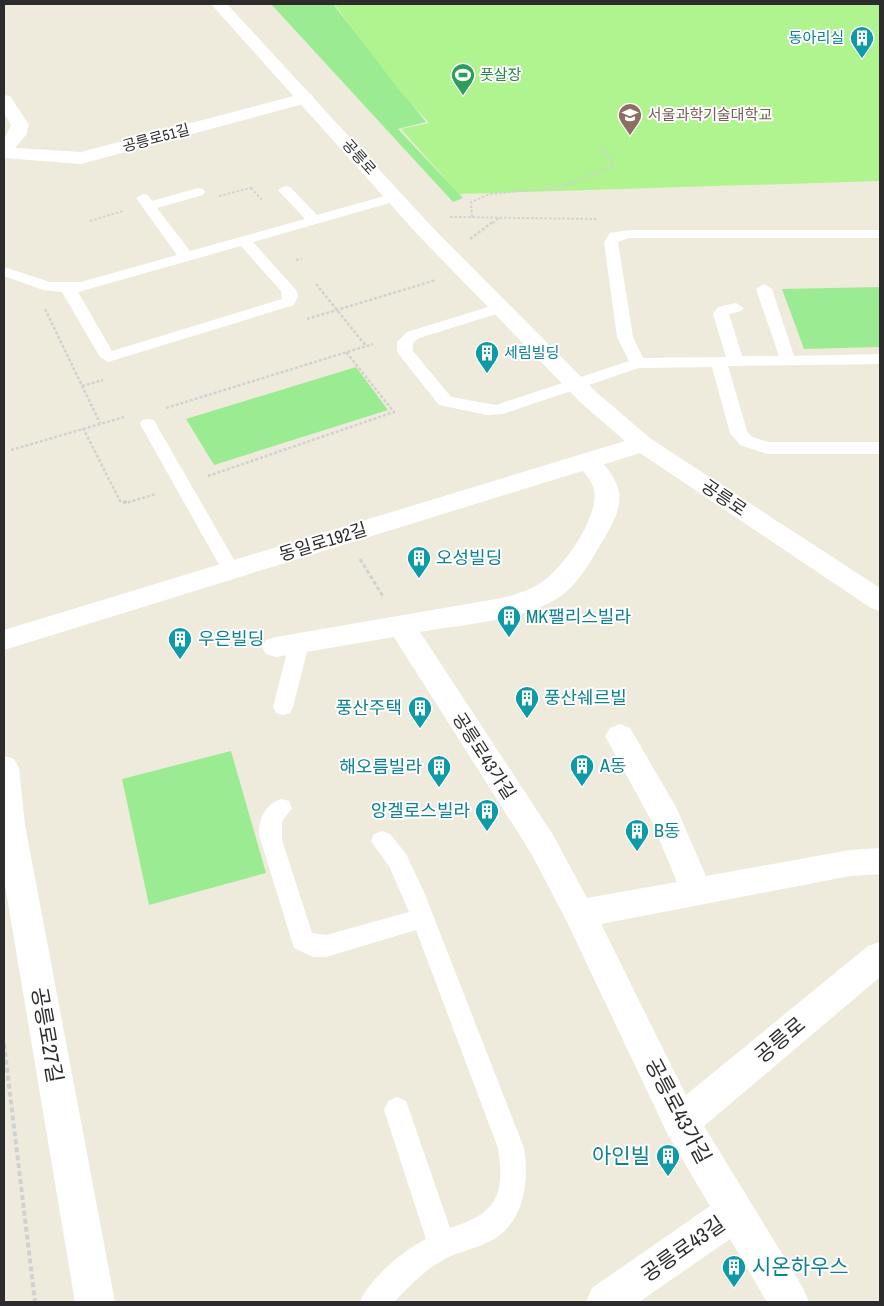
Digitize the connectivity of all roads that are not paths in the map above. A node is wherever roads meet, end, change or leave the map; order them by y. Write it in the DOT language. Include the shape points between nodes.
graph roads {
  1 [pos="219,4"];
  2 [pos="305,98"];
  3 [pos="4,100"];
  4 [pos="4,149"];
  5 [pos="4,154"];
  6 [pos="285,190"];
  7 [pos="198,192"];
  8 [pos="395,198"];
  9 [pos="315,221"];
  10 [pos="880,234"];
  11 [pos="244,241"];
  12 [pos="187,258"];
  13 [pos="4,271"];
  14 [pos="68,288"];
  15 [pos="764,289"];
  16 [pos="501,308"];
  17 [pos="736,308"];
  18 [pos="880,359"];
  19 [pos="788,360"];
  20 [pos="718,361"];
  21 [pos="735,361"];
  22 [pos="638,363"];
  23 [pos="575,384"];
  24 [pos="148,424"];
  25 [pos="643,444"];
  26 [pos="880,448"];
  27 [pos="587,461"];
  28 [pos="231,570"];
  29 [pos="880,601"];
  30 [pos="401,626"];
  31 [pos="4,640"];
  32 [pos="287,645"];
  33 [pos="284,707"];
  34 [pos="620,736"];
  35 [pos="4,768"];
  36 [pos="281,808"];
  37 [pos="382,842"];
  38 [pos="880,861"];
  39 [pos="698,892"];
  40 [pos="579,914"];
  41 [pos="423,918"];
  42 [pos="880,957"];
  43 [pos="397,1110"];
  44 [pos="681,1122"];
  45 [pos="735,1212"];
  46 [pos="442,1245"];
  47 [pos="95,1302"];
  48 [pos="374,1302"];
  49 [pos="606,1302"];
  50 [pos="789,1302"];
  1 -- 2 [label="street, 공릉로"];
  2 -- 5 [label="street, 공릉로51길" via="81,158"];
  2 -- 8 [label="street, 공릉로"];
  3 -- 4 [label="street" via="20,130"];
  6 -- 9 [label="lane"];
  7 -- 12 [label="lane" via="146,202"];
  8 -- 9 [label="lane"];
  8 -- 16 [label="street, 공릉로"];
  9 -- 11 [label="lane"];
  10 -- 22 [label="lane" via="615,236 611,242 625,337"];
  11 -- 12 [label="lane"];
  11 -- 14 [label="lane" via="288,290 289,302 108,357"];
  12 -- 14 [label="lane" via="97,284"];
  13 -- 14 [label="lane" via="36,284"];
  15 -- 19 [label="lane"];
  16 -- 23 [label="street, 공릉로"];
  16 -- 23 [label="lane" via="414,335 405,342 405,352 445,401 478,409 497,410"];
  17 -- 21 [label="lane" via="723,310 722,314"];
  18 -- 19 [label="lane"];
  19 -- 21 [label="lane"];
  20 -- 21 [label="lane"];
  20 -- 22 [label="lane"];
  20 -- 26 [label="lane" via="739,433 746,441 767,448"];
  22 -- 23 [label="lane"];
  23 -- 25 [label="street, 공릉로"];
  24 -- 28 [label="lane"];
  25 -- 27 [label="street, 동일로192길"];
  25 -- 29 [label="street, 공릉로"];
  27 -- 28 [label="street, 동일로192길"];
  27 -- 30 [label="street" via="606,487 607,509 582,558 570,574 554,588 519,604"];
  28 -- 31 [label="street, 동일로192길"];
  30 -- 32 [label="street"];
  30 -- 40 [label="street, 공릉로43가길" via="542,844"];
  32 -- 33 [label="lane"];
  34 -- 39 [label="street" via="665,816"];
  35 -- 47 [label="street, 공릉로27길" via="10,825"];
  36 -- 41 [label="lane" via="273,815 269,826 271,840 302,940 314,946 326,946"];
  37 -- 41 [label="lane" via="398,860"];
  38 -- 39 [label="street"];
  39 -- 40 [label="street"];
  40 -- 44 [label="street, 공릉로43가길"];
  41 -- 46 [label="lane" via="511,1148 515,1167 512,1196 495,1223"];
  42 -- 44 [label="street, 공릉로"];
  43 -- 46 [label="lane"];
  44 -- 45 [label="street, 공릉로43가길"];
  45 -- 49 [label="street, 공릉로43길"];
  45 -- 50 [label="street, 공릉로43가길"];
  46 -- 48 [label="lane" via="408,1269"];
}
